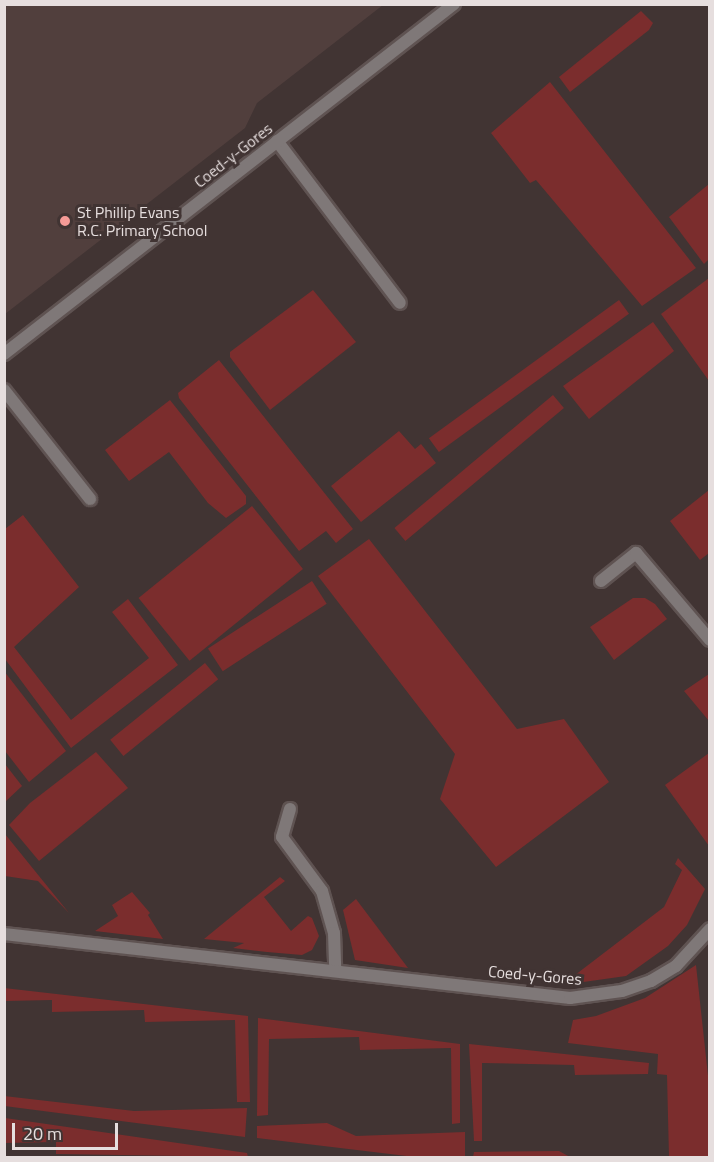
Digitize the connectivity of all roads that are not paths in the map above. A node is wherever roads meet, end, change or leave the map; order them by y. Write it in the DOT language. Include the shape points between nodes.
graph roads {
  1 [pos="454,4"];
  2 [pos="277,141"];
  3 [pos="400,303"];
  4 [pos="4,354"];
  5 [pos="4,390"];
  6 [pos="90,499"];
  7 [pos="602,582"];
  8 [pos="710,640"];
  9 [pos="290,809"];
  10 [pos="710,929"];
  11 [pos="4,934"];
  12 [pos="335,970"];
  1 -- 2 [label="street, Coed-y-Gores"];
  2 -- 3 [label="street"];
  2 -- 4 [label="street, Coed-y-Gores"];
  5 -- 6 [label="street"];
  7 -- 8 [label="street" via="636,553"];
  9 -- 12 [label="street" via="282,837 322,891 334,933"];
  10 -- 12 [label="street, Coed-y-Gores" via="668,971 641,985 599,995 570,998"];
  11 -- 12 [label="street, Coed-y-Gores"];
}
